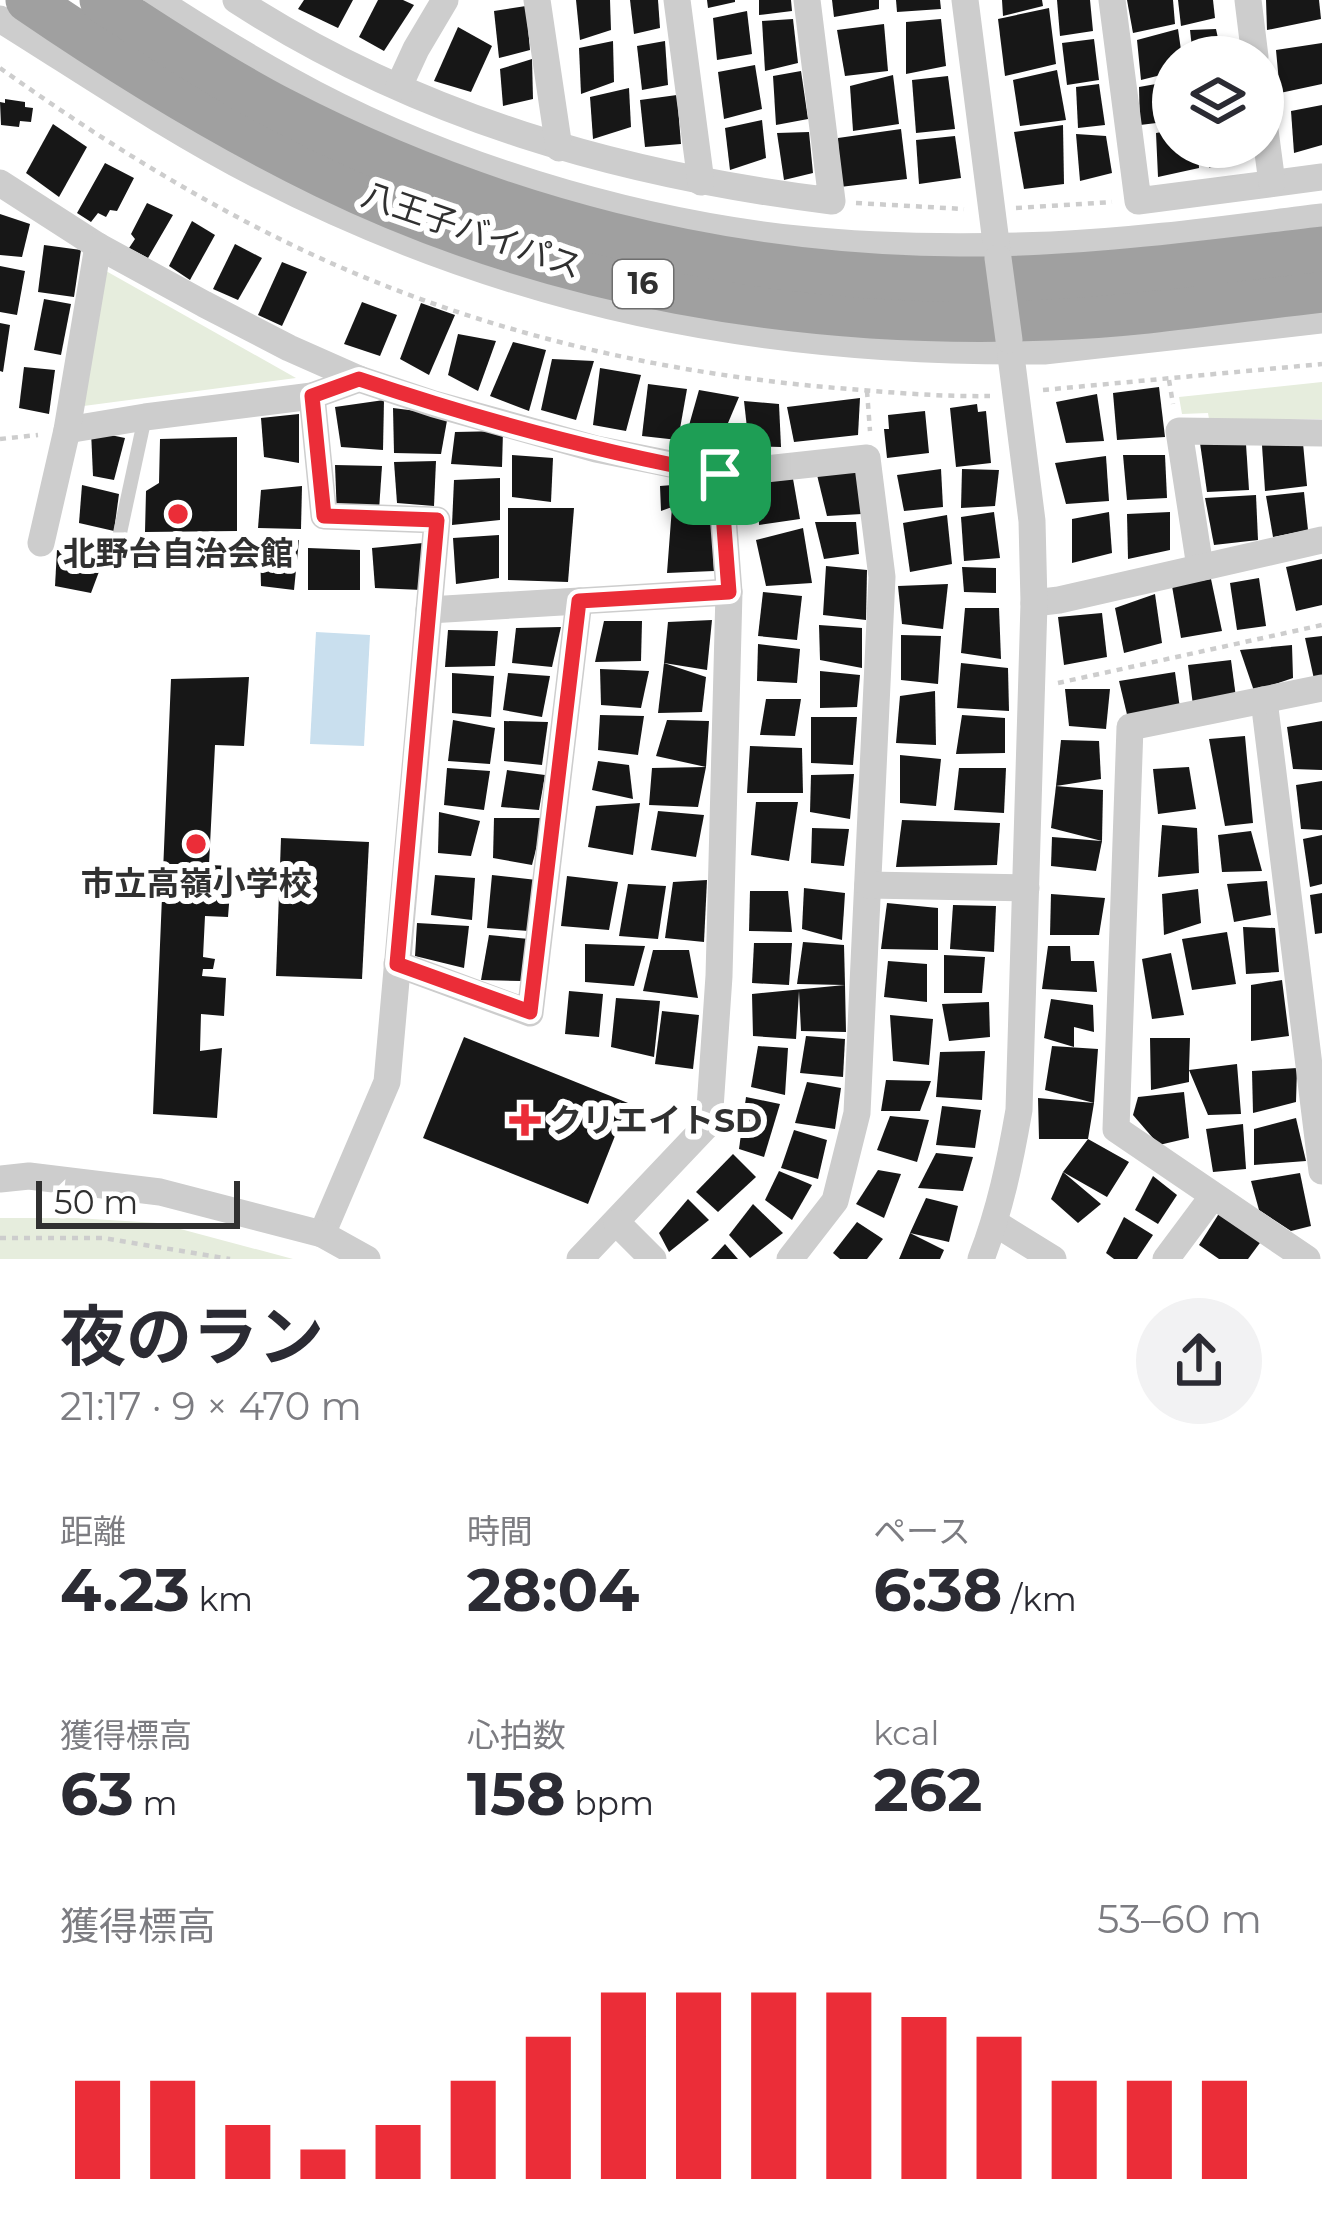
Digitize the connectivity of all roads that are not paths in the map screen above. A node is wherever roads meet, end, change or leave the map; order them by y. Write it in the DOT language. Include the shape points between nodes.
graph roads {
  1 [pos="28,0"];
  2 [pos="102,0"];
  3 [pos="157,0"];
  4 [pos="236,0"];
  5 [pos="446,0"];
  6 [pos="537,0"];
  7 [pos="677,0"];
  8 [pos="807,0"];
  9 [pos="965,0"];
  10 [pos="1112,0"];
  11 [pos="1248,0"];
  12 [pos="267,9"];
  13 [pos="0,19"];
  14 [pos="1253,36"];
  15 [pos="398,86"];
  16 [pos="559,148"];
  17 [pos="1270,168"];
  18 [pos="1322,177"];
  19 [pos="701,182"];
  20 [pos="0,183"];
  21 [pos="1272,183"];
  22 [pos="1322,217"];
  23 [pos="98,246"];
  24 [pos="1322,249"];
  25 [pos="998,252"];
  26 [pos="1322,290"];
  27 [pos="1322,320"];
  28 [pos="1009,346"];
  29 [pos="359,379"];
  30 [pos="312,396"];
  31 [pos="145,417"];
  32 [pos="56,432"];
  33 [pos="1322,433"];
  34 [pos="720,474"];
  35 [pos="120,533"];
  36 [pos="1322,540"];
  37 [pos="41,543"];
  38 [pos="1200,567"];
  39 [pos="729,592"];
  40 [pos="579,601"];
  41 [pos="1034,603"];
  42 [pos="429,610"];
  43 [pos="1322,688"];
  44 [pos="1264,700"];
  45 [pos="868,885"];
  46 [pos="1026,888"];
  47 [pos="397,964"];
  48 [pos="1322,1171"];
  49 [pos="0,1179"];
  50 [pos="1214,1196"];
  51 [pos="617,1223"];
  52 [pos="995,1223"];
  53 [pos="322,1234"];
  54 [pos="367,1259"];
  55 [pos="580,1259"];
  56 [pos="653,1259"];
  57 [pos="790,1259"];
  58 [pos="981,1259"];
  59 [pos="1053,1259"];
  60 [pos="1166,1259"];
  61 [pos="1307,1259"];
  1 -- 26 [label="highway, 八王子バイパス / 16" via="327,178 480,238 618,279 786,309 942,319 1053,318"];
  2 -- 24 [label="highway, 八王子バイパス / 16" via="277,108 422,174 700,256 899,278 1051,278"];
  3 -- 25 [label="street" via="355,113 568,193 797,239"];
  4 -- 12 [label="street"];
  5 -- 15 [label="street"];
  6 -- 16 [label="street"];
  7 -- 19 [label="street"];
  8 -- 19 [label="street" via="832,201"];
  9 -- 25 [label="street"];
  10 -- 21 [label="street" via="1138,202"];
  11 -- 14 [label="street"];
  12 -- 15 [label="street" via="337,58"];
  13 -- 28 [label="street" via="255,173 346,218 531,287 716,329 850,346"];
  15 -- 16 [label="street"];
  16 -- 19 [label="street"];
  17 -- 21 [label="street"];
  18 -- 21 [label="street"];
  20 -- 23 [label="street"];
  22 -- 25 [label="street"];
  23 -- 29 [label="street"];
  23 -- 32 [label="street"];
  25 -- 28 [label="street, bridge"];
  27 -- 28 [label="street" via="1044,351"];
  28 -- 41 [label="street"];
  29 -- 30 [label="street"];
  29 -- 34 [label="street" via="596,449"];
  30 -- 31 [label="street"];
  30 -- 42 [label="street" via="324,516 437,520"];
  31 -- 32 [label="street"];
  31 -- 35 [label="lane"];
  32 -- 37 [label="street"];
  33 -- 38 [label="street" via="1179,431"];
  34 -- 39 [label="street"];
  34 -- 45 [label="street" via="867,458 882,577"];
  36 -- 38 [label="street"];
  38 -- 41 [label="street"];
  39 -- 40 [label="street"];
  39 -- 51 [label="street" via="709,1123"];
  40 -- 42 [label="street"];
  40 -- 47 [label="street" via="530,1012"];
  41 -- 46 [label="street"];
  42 -- 47 [label="street"];
  43 -- 44 [label="street"];
  44 -- 48 [label="street"];
  44 -- 50 [label="street" via="1130,727 1116,1129"];
  45 -- 46 [label="street"];
  45 -- 57 [label="street" via="857,1113 835,1201"];
  46 -- 52 [label="street" via="1019,1110"];
  47 -- 53 [label="street" via="387,1082"];
  49 -- 53 [label="street" via="160,1192"];
  50 -- 60 [label="street"];
  50 -- 61 [label="street"];
  51 -- 55 [label="street"];
  51 -- 56 [label="street"];
  52 -- 58 [label="street"];
  52 -- 59 [label="street"];
  53 -- 54 [label="street"];
}
